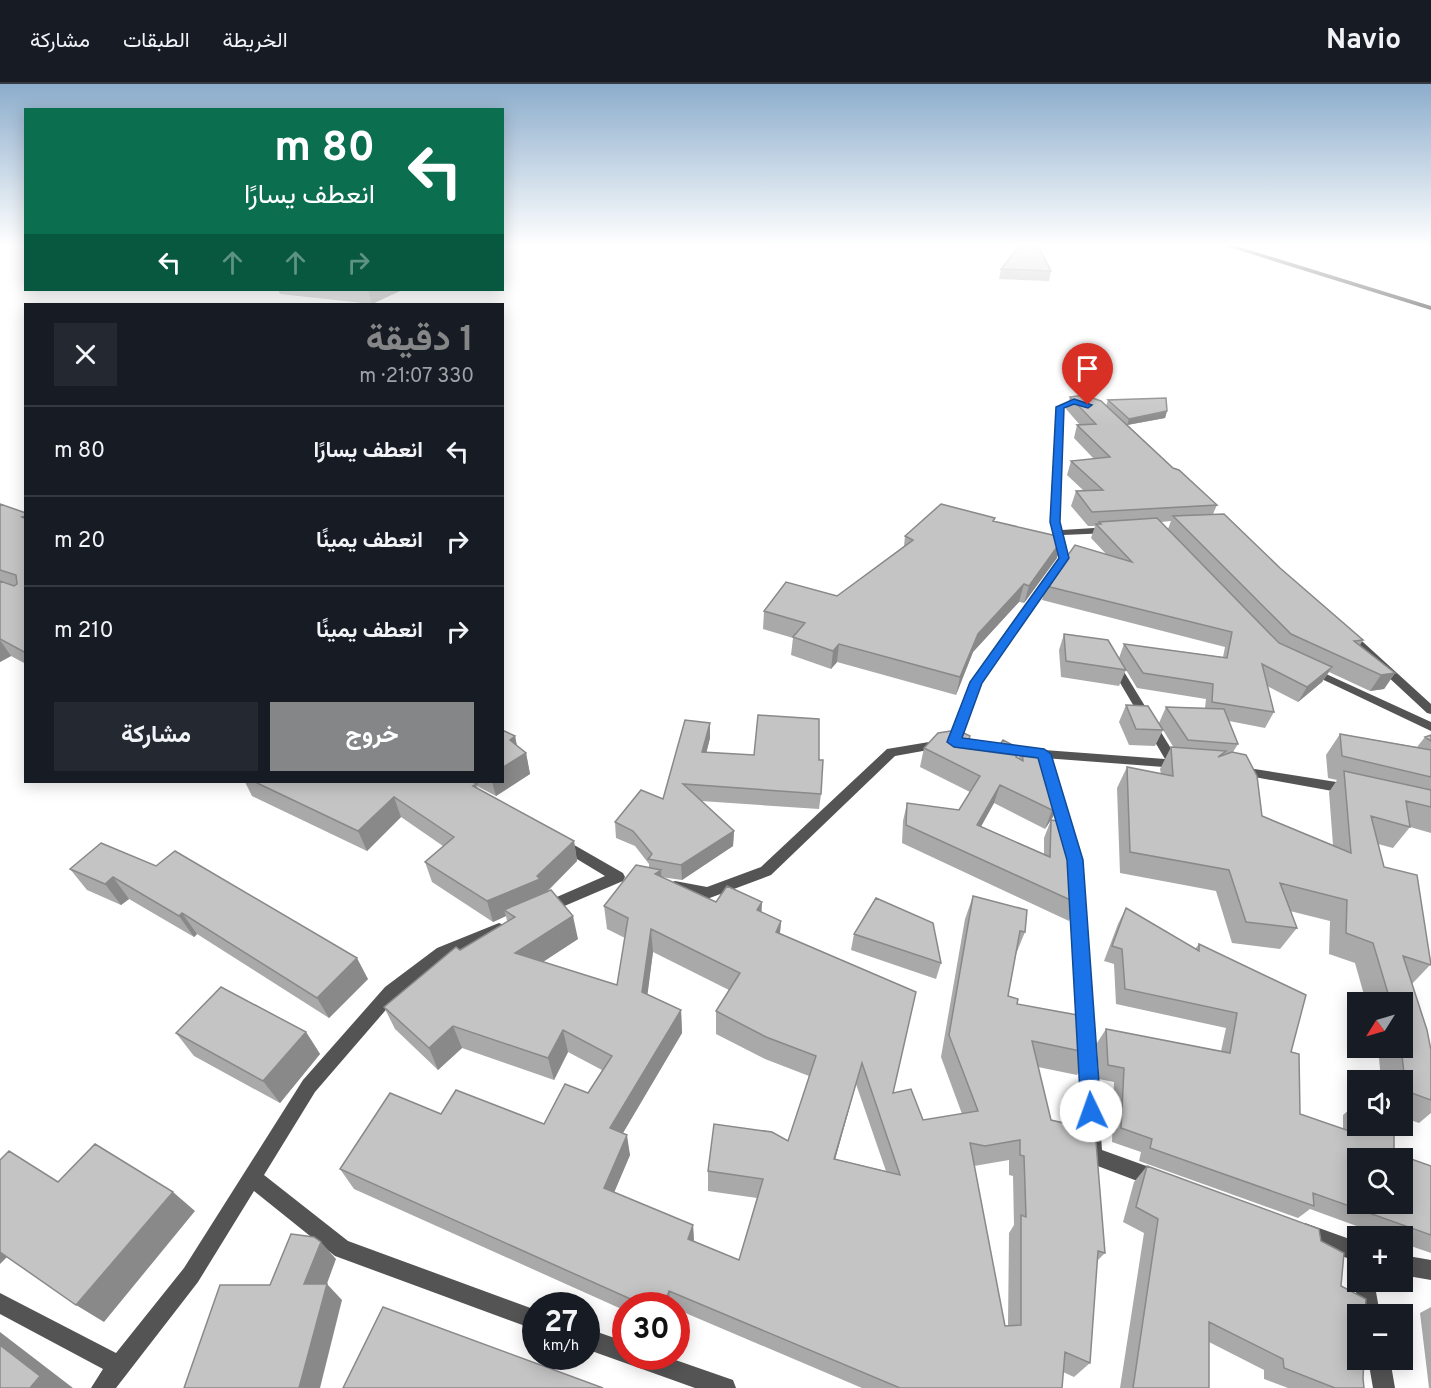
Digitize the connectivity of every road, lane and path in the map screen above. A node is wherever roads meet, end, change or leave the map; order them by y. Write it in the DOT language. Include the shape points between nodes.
graph roads {
  1 [pos="1092,407"];
  2 [pos="1123,529"];
  3 [pos="1058,533"];
  4 [pos="1336,624"];
  5 [pos="1106,651"];
  6 [pos="1298,664"];
  7 [pos="1431,710"];
  8 [pos="1431,728"];
  9 [pos="954,742"];
  10 [pos="1044,754"];
  11 [pos="1174,763"];
  12 [pos="1194,765"];
  13 [pos="1224,768"];
  14 [pos="1367,793"];
  15 [pos="543,831"];
  16 [pos="662,885"];
  17 [pos="252,1177"];
  18 [pos="1170,1184"];
  19 [pos="1292,1228"];
  20 [pos="1347,1248"];
  21 [pos="1413,1266"];
  22 [pos="1431,1270"];
  23 [pos="0,1303"];
  24 [pos="522,1315"];
  25 [pos="119,1366"];
  26 [pos="672,1370"];
  27 [pos="1380,1370"];
  28 [pos="718,1387"];
  29 [pos="102,1388"];
  30 [pos="1384,1388"];
  1 -- 3 [label="street" via="1074,401 1060,407 1055,522"];
  2 -- 3 [label="street"];
  3 -- 9 [label="street" via="1064,558 976,682"];
  4 -- 7 [label="street"];
  5 -- 11 [label="street"];
  6 -- 8 [label="street"];
  9 -- 10 [label="street"];
  9 -- 16 [label="street" via="891,752 766,871 707,893"];
  10 -- 11 [label="street"];
  10 -- 18 [label="street" via="1075,860 1094,1156"];
  11 -- 12 [label="street"];
  13 -- 14 [label="street"];
  15 -- 17 [label="street" via="624,878 442,953 391,992 309,1086"];
  17 -- 24 [label="street" via="342,1249"];
  17 -- 25 [label="street" via="191,1275"];
  19 -- 20 [label="street"];
  21 -- 22 [label="street"];
  23 -- 25 [label="street"];
  25 -- 29 [label="street"];
  26 -- 28 [label="street"];
  27 -- 30 [label="street"];
}
